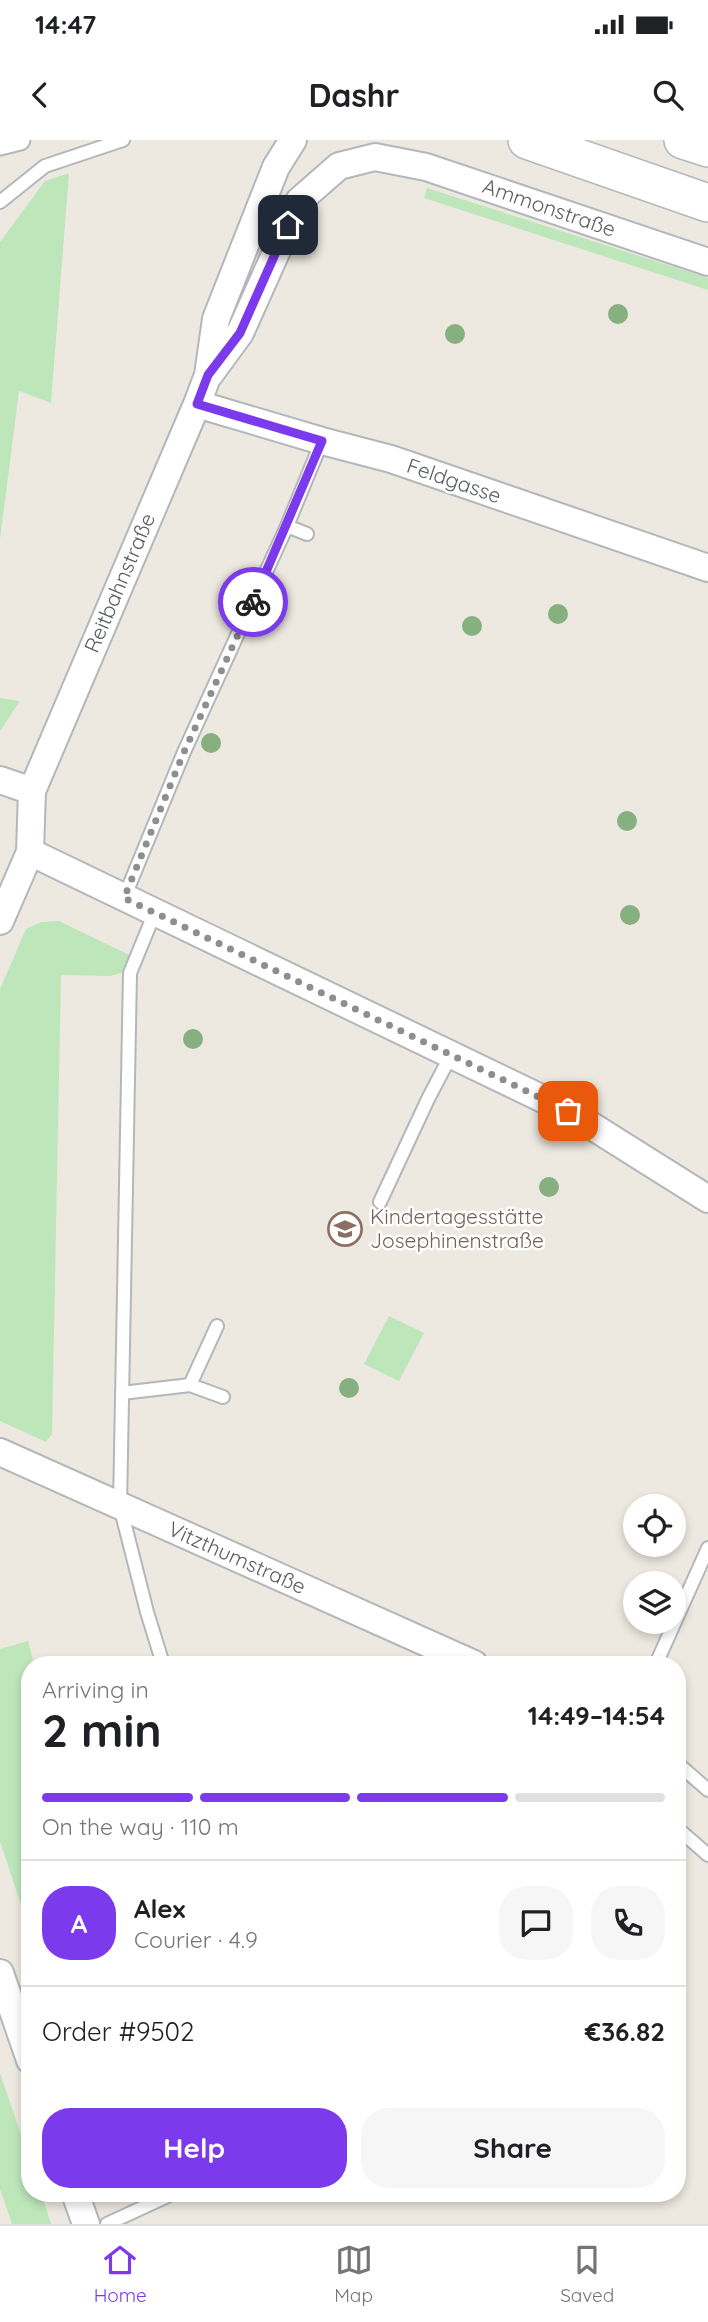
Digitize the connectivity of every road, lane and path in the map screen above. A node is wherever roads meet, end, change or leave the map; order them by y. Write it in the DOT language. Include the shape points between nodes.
graph roads {
  1 [pos="20,140"];
  2 [pos="123,140"];
  3 [pos="293,140"];
  4 [pos="400,140"];
  5 [pos="527,140"];
  6 [pos="683,140"];
  7 [pos="0,145"];
  8 [pos="708,148"];
  9 [pos="426,167"];
  10 [pos="0,202"];
  11 [pos="708,203"];
  12 [pos="708,262"];
  13 [pos="208,375"];
  14 [pos="197,404"];
  15 [pos="322,441"];
  16 [pos="287,526"];
  17 [pos="307,534"];
  18 [pos="708,568"];
  19 [pos="0,780"];
  20 [pos="32,791"];
  21 [pos="30,852"];
  22 [pos="124,898"];
  23 [pos="155,912"];
  24 [pos="0,921"];
  25 [pos="451,1055"];
  26 [pos="708,1199"];
  27 [pos="380,1202"];
  28 [pos="217,1326"];
  29 [pos="190,1385"];
  30 [pos="122,1393"];
  31 [pos="223,1397"];
  32 [pos="0,1452"];
  33 [pos="120,1506"];
  34 [pos="708,1548"];
  35 [pos="161,1656"];
  36 [pos="435,1656"];
  37 [pos="660,1656"];
  38 [pos="686,1771"];
  39 [pos="708,1790"];
  40 [pos="686,1836"];
  41 [pos="708,1855"];
  42 [pos="0,1973"];
  43 [pos="21,2034"];
  44 [pos="78,2202"];
  45 [pos="155,2202"];
  46 [pos="86,2224"];
  47 [pos="107,2224"];
  1 -- 7 [label="street"];
  2 -- 10 [label="lane" via="44,166"];
  3 -- 13 [label="street, Reitbahnstraße" via="275,167 216,319"];
  4 -- 9 [label="street, Ammonstraße"];
  5 -- 11 [label="main road"];
  6 -- 8 [label="main road"];
  9 -- 12 [label="street, Ammonstraße"];
  9 -- 13 [label="street, Reitbahnstraße" via="375,157 339,166 299,201 240,333"];
  13 -- 14 [label="street, Reitbahnstraße"];
  14 -- 15 [label="street, Feldgasse"];
  14 -- 20 [label="street, Reitbahnstraße"];
  15 -- 16 [label="lane"];
  15 -- 18 [label="street, Feldgasse" via="391,459"];
  16 -- 17 [label="lane"];
  16 -- 22 [label="lane" via="184,752"];
  19 -- 20 [label="street"];
  20 -- 21 [label="street, Reitbahnstraße"];
  21 -- 22 [label="street"];
  21 -- 24 [label="street, Reitbahnstraße"];
  22 -- 23 [label="street"];
  23 -- 25 [label="street"];
  23 -- 30 [label="lane" via="130,972"];
  25 -- 26 [label="street" via="568,1111"];
  25 -- 27 [label="lane"];
  28 -- 29 [label="lane"];
  29 -- 30 [label="lane"];
  29 -- 31 [label="lane"];
  30 -- 33 [label="lane"];
  32 -- 33 [label="street, Vitzthumstraße"];
  33 -- 35 [label="lane"];
  33 -- 36 [label="street, Vitzthumstraße"];
  34 -- 37 [label="lane"];
  38 -- 39 [label="lane"];
  40 -- 41 [label="lane"];
  42 -- 43 [label="street"];
  44 -- 46 [label="street"];
  45 -- 47 [label="lane"];
}
